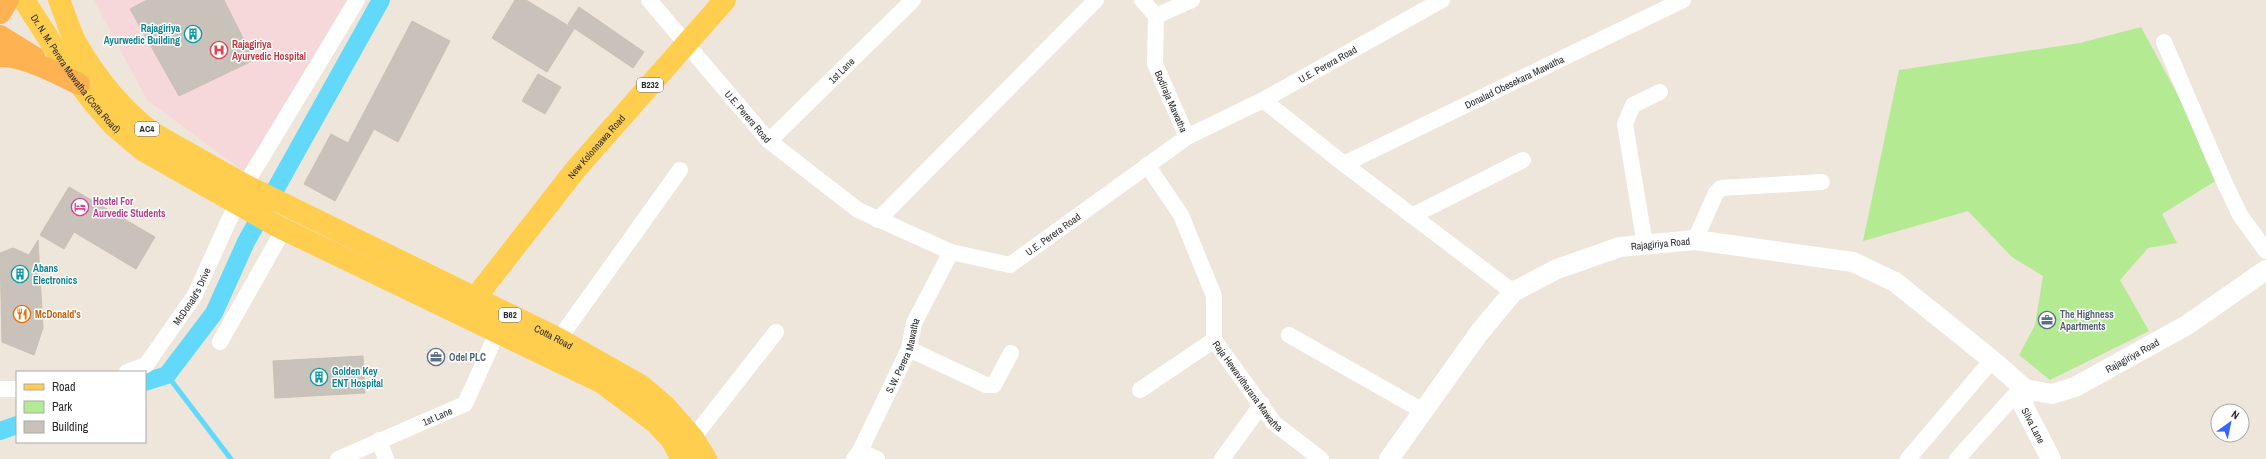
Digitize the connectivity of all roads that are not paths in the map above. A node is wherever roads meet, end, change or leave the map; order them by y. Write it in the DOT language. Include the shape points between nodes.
graph roads {
  1 [pos="8,0"];
  2 [pos="24,0"];
  3 [pos="30,0"];
  4 [pos="59,0"];
  5 [pos="357,0"];
  6 [pos="649,0"];
  7 [pos="725,0"];
  8 [pos="913,0"];
  9 [pos="1096,0"];
  10 [pos="1142,0"];
  11 [pos="1192,0"];
  12 [pos="1440,0"];
  13 [pos="1684,0"];
  14 [pos="0,13"];
  15 [pos="1156,16"];
  16 [pos="0,36"];
  17 [pos="75,41"];
  18 [pos="2164,42"];
  19 [pos="687,44"];
  20 [pos="0,56"];
  21 [pos="56,73"];
  22 [pos="79,84"];
  23 [pos="1660,92"];
  24 [pos="1263,100"];
  25 [pos="1186,137"];
  26 [pos="769,141"];
  27 [pos="1523,160"];
  28 [pos="1344,164"];
  29 [pos="1147,165"];
  30 [pos="680,170"];
  31 [pos="1822,182"];
  32 [pos="241,195"];
  33 [pos="288,207"];
  34 [pos="1412,216"];
  35 [pos="878,220"];
  36 [pos="281,227"];
  37 [pos="1695,240"];
  38 [pos="1645,245"];
  39 [pos="2266,251"];
  40 [pos="952,252"];
  41 [pos="2266,270"];
  42 [pos="1513,292"];
  43 [pos="475,298"];
  44 [pos="776,332"];
  45 [pos="497,333"];
  46 [pos="1289,334"];
  47 [pos="559,339"];
  48 [pos="1214,340"];
  49 [pos="220,342"];
  50 [pos="909,349"];
  51 [pos="1011,353"];
  52 [pos="1992,360"];
  53 [pos="130,371"];
  54 [pos="2024,388"];
  55 [pos="0,389"];
  56 [pos="16,389"];
  57 [pos="1140,390"];
  58 [pos="1262,404"];
  59 [pos="1423,411"];
  60 [pos="693,438"];
  61 [pos="379,440"];
  62 [pos="857,455"];
  63 [pos="338,459"];
  64 [pos="386,459"];
  65 [pos="682,459"];
  66 [pos="706,459"];
  67 [pos="877,459"];
  68 [pos="1222,459"];
  69 [pos="1322,459"];
  70 [pos="1389,459"];
  71 [pos="1908,459"];
  72 [pos="1957,459"];
  73 [pos="2050,459"];
  1 -- 14 [label="highway"];
  2 -- 22 [label="main road, Dr. N. M. Perera Mawatha (Cotta Road) / AC4"];
  3 -- 17 [label="main road"];
  4 -- 17 [label="main road, Dr. N. M. Perera Mawatha (Cotta Road) / AC4"];
  5 -- 32 [label="street, McDonald's Drive"];
  6 -- 19 [label="street, U.E. Perera Road"];
  7 -- 19 [label="main road, New Kolonnawa Road / B232"];
  8 -- 26 [label="street, 1st Lane"];
  9 -- 35 [label="street"];
  10 -- 15 [label="street"];
  11 -- 15 [label="street"];
  12 -- 24 [label="street, U.E. Perera Road"];
  13 -- 28 [label="street, Donalad Obesekara Mawatha"];
  15 -- 25 [label="street, Bodiraja Mawatha" via="1155,64"];
  16 -- 21 [label="highway"];
  17 -- 32 [label="main road, Dr. N. M. Perera Mawatha (Cotta Road) / AC4" via="104,84 141,124 193,157"];
  18 -- 39 [label="street" via="2240,215"];
  19 -- 26 [label="street, U.E. Perera Road"];
  19 -- 43 [label="main road, New Kolonnawa Road / B232" via="576,169"];
  20 -- 21 [label="highway" via="14,58"];
  21 -- 22 [label="highway"];
  22 -- 32 [label="main road, Dr. N. M. Perera Mawatha (Cotta Road) / AC4" via="113,125 144,151"];
  23 -- 38 [label="street" via="1633,105 1624,124"];
  24 -- 25 [label="street, U.E. Perera Road"];
  24 -- 28 [label="street"];
  25 -- 29 [label="street, U.E. Perera Road"];
  26 -- 35 [label="street, U.E. Perera Road" via="858,210"];
  27 -- 34 [label="street"];
  28 -- 34 [label="street"];
  29 -- 40 [label="street, U.E. Perera Road" via="1010,265"];
  29 -- 48 [label="street, Raja Hewavitharana Mawatha" via="1181,215 1214,296"];
  30 -- 47 [label="street"];
  31 -- 37 [label="street" via="1720,188"];
  32 -- 33 [label="main road, Dr. N. M. Perera Mawatha (Cotta Road) / AC4"];
  32 -- 36 [label="main road, Dr. N. M. Perera Mawatha (Cotta Road) / AC4"];
  32 -- 53 [label="street, McDonald's Drive" via="195,295 146,365"];
  33 -- 43 [label="main road, Cotta Road / B62"];
  34 -- 42 [label="street"];
  35 -- 40 [label="street, U.E. Perera Road"];
  36 -- 45 [label="main road, Cotta Road / B62"];
  36 -- 49 [label="street"];
  37 -- 38 [label="street, Rajagiriya Road"];
  37 -- 52 [label="street, Rajagiriya Road" via="1853,262 1895,282"];
  38 -- 42 [label="street, Rajagiriya Road" via="1620,247 1557,268"];
  40 -- 50 [label="street, S.W. Perera Mawatha" via="914,323"];
  41 -- 54 [label="street, Rajagiriya Road" via="2187,325 2075,387 2052,394"];
  42 -- 59 [label="street, Rajagiriya Road" via="1479,333"];
  43 -- 47 [label="main road, Cotta Road / B62"];
  44 -- 60 [label="street"];
  45 -- 61 [label="street, 1st Lane" via="466,404"];
  45 -- 65 [label="main road, Cotta Road / B62" via="601,382 656,423 671,439"];
  46 -- 59 [label="street"];
  47 -- 60 [label="main road, Cotta Road / B62" via="640,385 666,406"];
  48 -- 57 [label="street"];
  48 -- 58 [label="street, Raja Hewavitharana Mawatha"];
  50 -- 51 [label="street" via="986,385 994,385"];
  50 -- 62 [label="street, S.W. Perera Mawatha"];
  52 -- 54 [label="street, Rajagiriya Road"];
  52 -- 71 [label="street"];
  54 -- 72 [label="street"];
  54 -- 73 [label="street, Silva Lane" via="2023,405"];
  55 -- 56 [label="street"];
  58 -- 68 [label="street"];
  58 -- 69 [label="street, Raja Hewavitharana Mawatha" via="1274,423"];
  59 -- 70 [label="street, Rajagiriya Road"];
  60 -- 66 [label="main road, Cotta Road / B62"];
  61 -- 63 [label="street, 1st Lane"];
  61 -- 64 [label="street"];
  62 -- 67 [label="street"];
}
